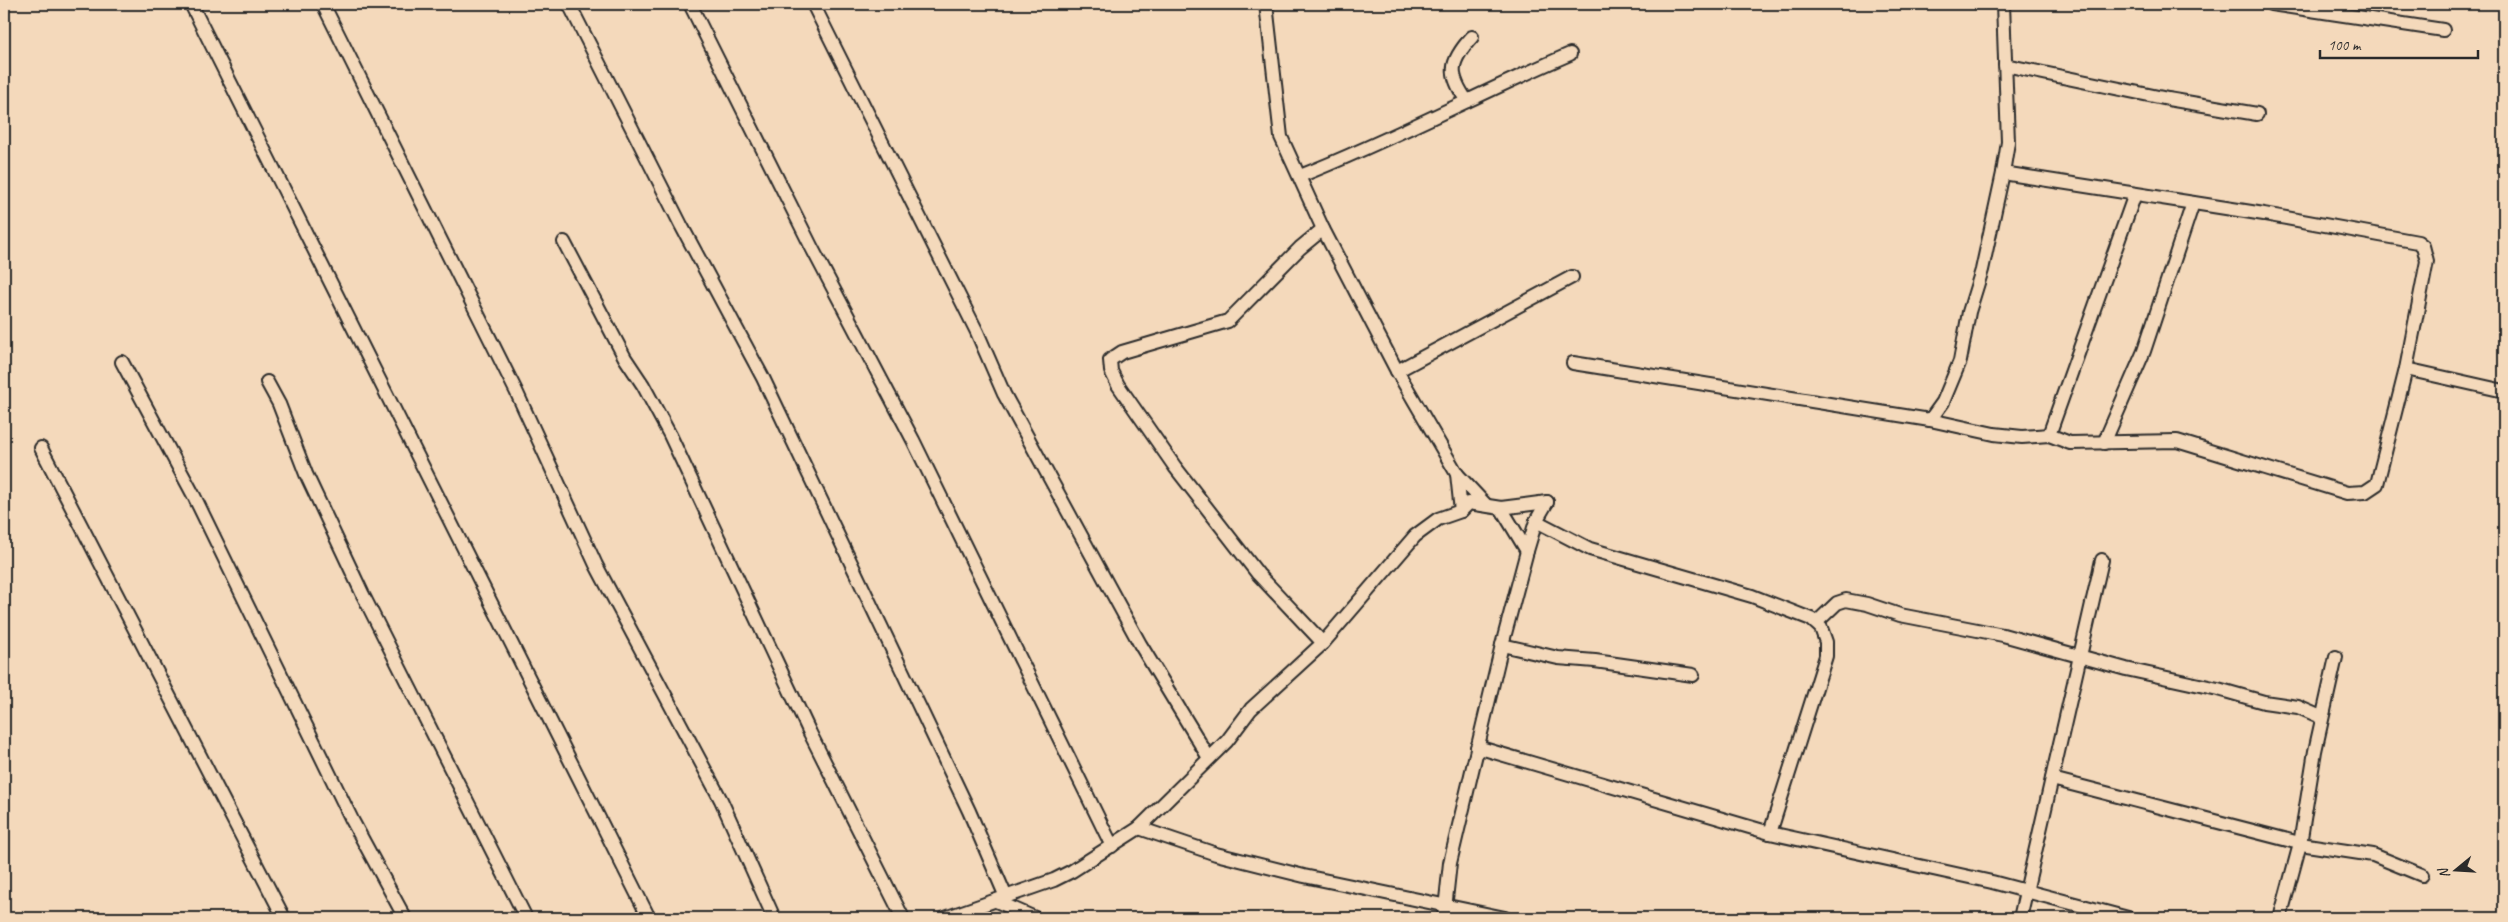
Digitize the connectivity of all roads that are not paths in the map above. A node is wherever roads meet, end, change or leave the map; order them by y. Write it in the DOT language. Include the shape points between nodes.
graph roads {
  1 [pos="191,4"];
  2 [pos="323,4"];
  3 [pos="569,4"];
  4 [pos="690,4"];
  5 [pos="813,4"];
  6 [pos="1266,4"];
  7 [pos="2003,4"];
  8 [pos="2271,4"];
  9 [pos="2443,30"];
  10 [pos="1472,37"];
  11 [pos="1570,54"];
  12 [pos="2005,65"];
  13 [pos="1467,101"];
  14 [pos="2257,114"];
  15 [pos="2004,173"];
  16 [pos="1300,176"];
  17 [pos="2135,194"];
  18 [pos="2193,203"];
  19 [pos="1323,229"];
  20 [pos="564,242"];
  21 [pos="1572,277"];
  22 [pos="122,362"];
  23 [pos="1574,363"];
  24 [pos="2406,369"];
  25 [pos="1397,371"];
  26 [pos="267,382"];
  27 [pos="2504,391"];
  28 [pos="1930,420"];
  29 [pos="2050,436"];
  30 [pos="2104,443"];
  31 [pos="41,448"];
  32 [pos="1456,474"];
  33 [pos="1486,505"];
  34 [pos="1501,508"];
  35 [pos="1461,510"];
  36 [pos="1536,521"];
  37 [pos="1527,551"];
  38 [pos="2102,560"];
  39 [pos="1816,623"];
  40 [pos="1323,643"];
  41 [pos="1502,645"];
  42 [pos="2079,655"];
  43 [pos="2336,657"];
  44 [pos="1693,675"];
  45 [pos="2322,717"];
  46 [pos="1477,747"];
  47 [pos="1209,758"];
  48 [pos="2052,778"];
  49 [pos="1139,828"];
  50 [pos="1770,833"];
  51 [pos="2300,844"];
  52 [pos="1112,846"];
  53 [pos="2422,875"];
  54 [pos="2027,892"];
  55 [pos="1001,899"];
  56 [pos="1446,912"];
  57 [pos="284,918"];
  58 [pos="405,918"];
  59 [pos="526,918"];
  60 [pos="649,918"];
  61 [pos="774,918"];
  62 [pos="903,918"];
  63 [pos="945,918"];
  64 [pos="1035,918"];
  65 [pos="1505,918"];
  66 [pos="2020,918"];
  67 [pos="2128,918"];
  68 [pos="2280,918"];
  1 -- 60 [label="street"];
  2 -- 61 [label="street" via="516,391 596,565 721,800"];
  3 -- 55 [label="street" via="763,378 969,811"];
  4 -- 52 [label="street" via="912,440"];
  5 -- 47 [label="street" via="977,332 1004,394 1140,644"];
  6 -- 16 [label="street" via="1281,138"];
  7 -- 12 [label="street"];
  8 -- 9 [label="street"];
  10 -- 13 [label="street" via="1461,49 1453,70 1455,83"];
  11 -- 13 [label="street"];
  12 -- 14 [label="street"];
  12 -- 15 [label="street" via="2008,142"];
  13 -- 16 [label="street" via="1364,150"];
  15 -- 17 [label="street"];
  15 -- 28 [label="street" via="1960,361 1943,402"];
  16 -- 19 [label="street"];
  17 -- 18 [label="street"];
  17 -- 29 [label="street"];
  18 -- 24 [label="street" via="2418,242 2423,246 2427,261"];
  18 -- 30 [label="street" via="2144,351"];
  19 -- 25 [label="street"];
  19 -- 40 [label="street" via="1228,321 1122,352 1110,360 1118,385 1174,467 1258,574"];
  20 -- 62 [label="street" via="670,435 810,733"];
  21 -- 25 [label="street"];
  22 -- 58 [label="street" via="186,480 352,820"];
  23 -- 28 [label="street"];
  24 -- 27 [label="street"];
  24 -- 30 [label="street" via="2377,484 2359,494 2177,441"];
  25 -- 32 [label="street"];
  26 -- 59 [label="street" via="363,595"];
  28 -- 29 [label="street" via="1994,434"];
  29 -- 30 [label="street" via="2070,443"];
  31 -- 57 [label="street"];
  32 -- 33 [label="street"];
  32 -- 35 [label="street"];
  33 -- 34 [label="street"];
  33 -- 35 [label="street" via="1469,503"];
  34 -- 36 [label="street" via="1547,502"];
  34 -- 37 [label="street"];
  35 -- 40 [label="street" via="1438,520 1415,536"];
  36 -- 37 [label="street"];
  36 -- 39 [label="street" via="1590,548 1752,596"];
  37 -- 41 [label="street"];
  38 -- 42 [label="street"];
  39 -- 42 [label="street" via="1837,603 1846,600"];
  39 -- 50 [label="street" via="1826,642 1826,656"];
  40 -- 47 [label="street" via="1252,709"];
  41 -- 44 [label="street" via="1558,658"];
  41 -- 46 [label="street"];
  42 -- 45 [label="street" via="2264,702 2298,707"];
  42 -- 48 [label="street"];
  43 -- 45 [label="street"];
  45 -- 51 [label="street"];
  46 -- 50 [label="street"];
  46 -- 56 [label="street" via="1450,864"];
  47 -- 49 [label="street"];
  48 -- 51 [label="street"];
  48 -- 54 [label="street"];
  49 -- 52 [label="street"];
  49 -- 56 [label="street" via="1225,856"];
  50 -- 54 [label="street"];
  51 -- 53 [label="street" via="2373,855"];
  51 -- 68 [label="street"];
  52 -- 55 [label="street" via="1063,875"];
  54 -- 66 [label="street"];
  54 -- 67 [label="street"];
  55 -- 63 [label="street"];
  55 -- 64 [label="street"];
  56 -- 65 [label="street"];
}
